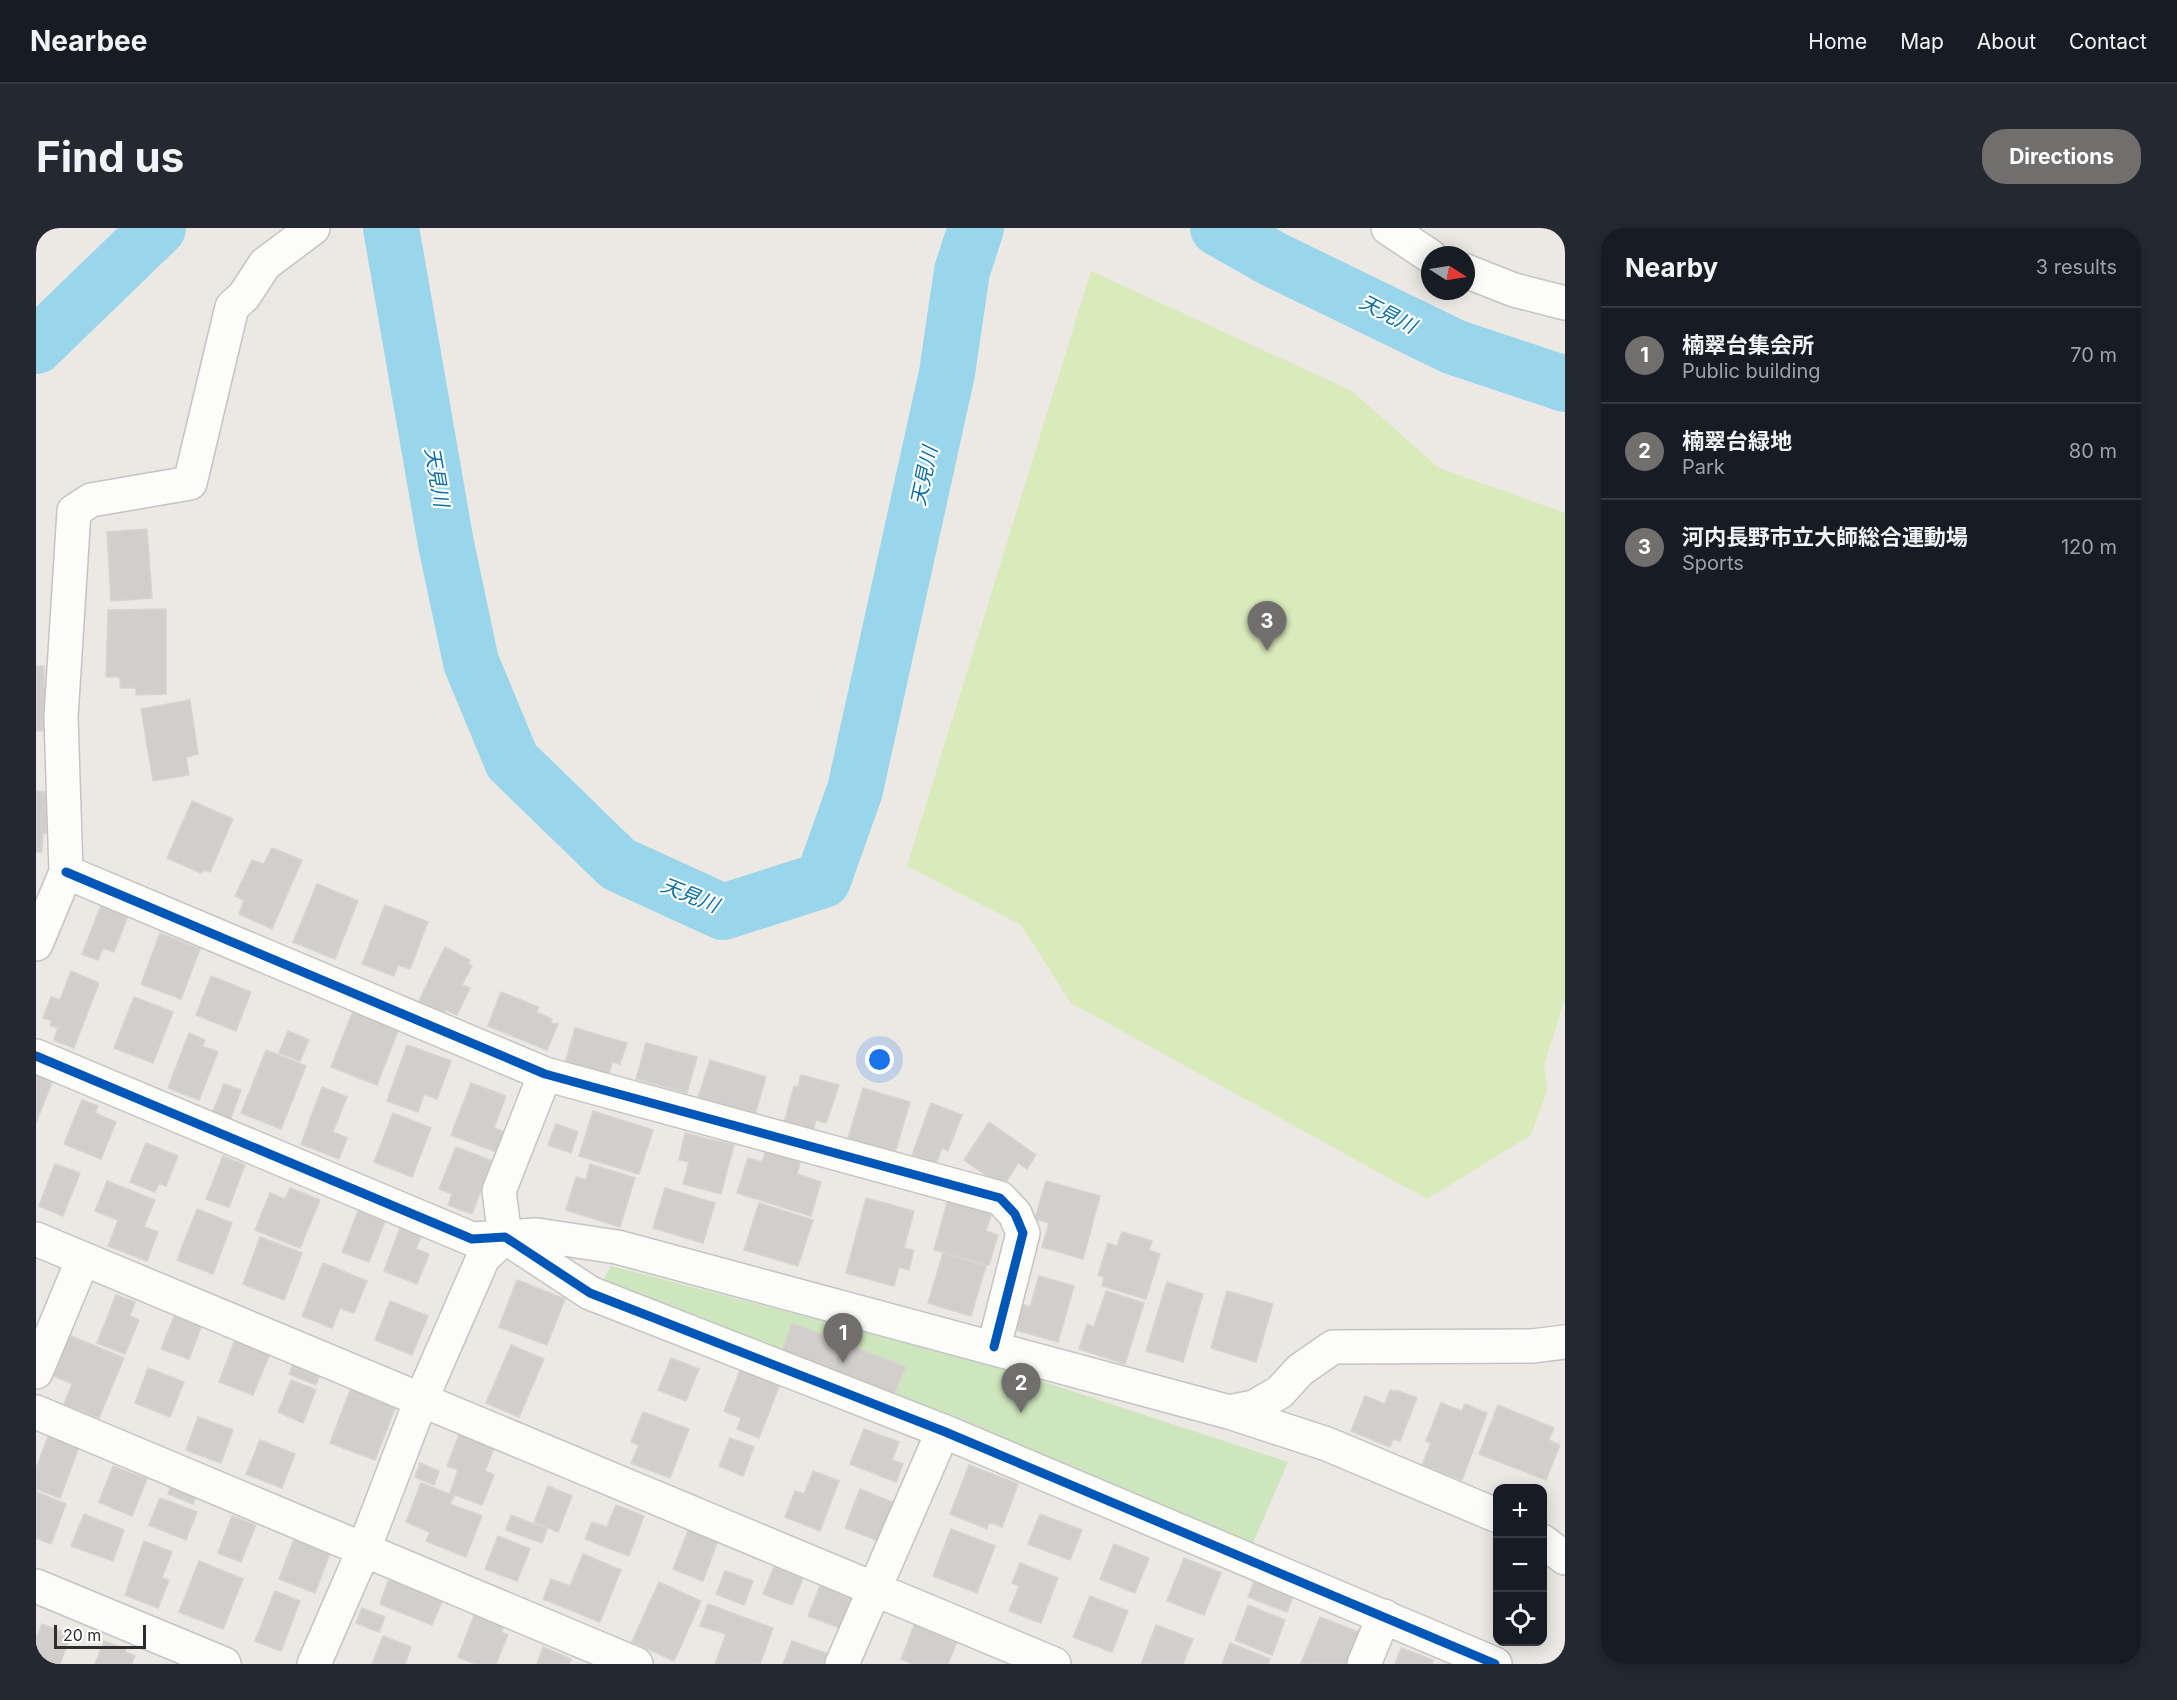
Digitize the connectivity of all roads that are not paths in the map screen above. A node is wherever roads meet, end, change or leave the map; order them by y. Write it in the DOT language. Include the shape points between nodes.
graph roads {
  1 [pos="313,228"];
  2 [pos="1388,228"];
  3 [pos="1421,250"];
  4 [pos="1475,275"];
  5 [pos="1565,303"];
  6 [pos="66,872"];
  7 [pos="36,944"];
  8 [pos="36,1056"];
  9 [pos="545,1074"];
  10 [pos="506,1237"];
  11 [pos="36,1239"];
  12 [pos="83,1259"];
  13 [pos="1565,1342"];
  14 [pos="994,1347"];
  15 [pos="36,1372"];
  16 [pos="421,1400"];
  17 [pos="36,1412"];
  18 [pos="1229,1412"];
  19 [pos="943,1431"];
  20 [pos="1493,1514"];
  21 [pos="1547,1545"];
  22 [pos="364,1549"];
  23 [pos="1565,1558"];
  24 [pos="36,1586"];
  25 [pos="874,1589"];
  26 [pos="1384,1616"];
  27 [pos="224,1664"];
  28 [pos="314,1664"];
  29 [pos="636,1664"];
  30 [pos="842,1664"];
  31 [pos="1054,1664"];
  32 [pos="1364,1664"];
  33 [pos="1495,1664"];
  1 -- 6 [label="street" via="265,264 232,307 190,483 92,500 74,511 61,717"];
  2 -- 3 [label="street"];
  4 -- 5 [label="street"];
  6 -- 7 [label="street"];
  6 -- 9 [label="street"];
  8 -- 10 [label="street" via="472,1239"];
  9 -- 10 [label="street" via="499,1191"];
  9 -- 14 [label="street" via="999,1198 1015,1214 1023,1233"];
  10 -- 14 [label="street" via="537,1235 617,1247"];
  10 -- 16 [label="street" via="483,1258"];
  10 -- 19 [label="street" via="590,1293"];
  11 -- 12 [label="street"];
  12 -- 15 [label="street"];
  12 -- 16 [label="street"];
  13 -- 18 [label="street" via="1532,1346 1333,1347 1300,1370 1280,1392 1254,1407"];
  14 -- 18 [label="street"];
  16 -- 22 [label="street"];
  16 -- 25 [label="street"];
  17 -- 22 [label="street"];
  18 -- 20 [label="street" via="1327,1444"];
  19 -- 25 [label="street"];
  19 -- 26 [label="street"];
  21 -- 23 [label="street"];
  22 -- 28 [label="street"];
  22 -- 29 [label="street"];
  24 -- 27 [label="street"];
  25 -- 30 [label="street"];
  25 -- 31 [label="street"];
  26 -- 32 [label="street"];
  26 -- 33 [label="street"];
}
